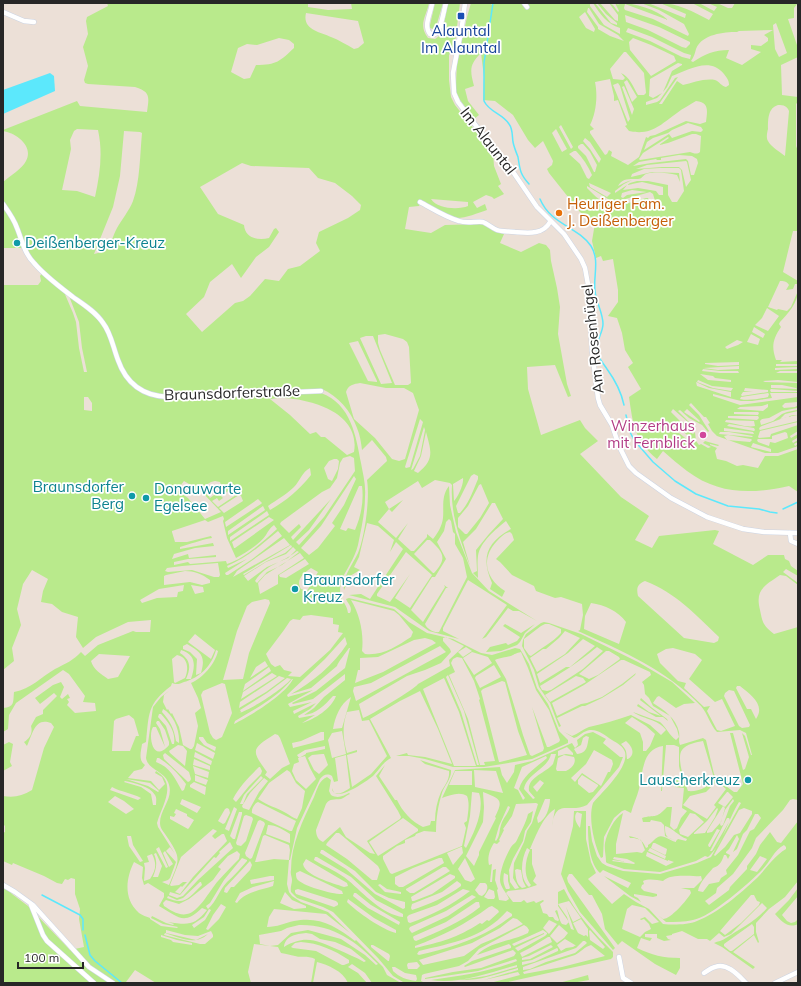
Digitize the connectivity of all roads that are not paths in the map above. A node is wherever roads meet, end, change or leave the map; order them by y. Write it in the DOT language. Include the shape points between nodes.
graph roads {
  1 [pos="432,3"];
  2 [pos="446,3"];
  3 [pos="465,4"];
  4 [pos="3,12"];
  5 [pos="34,22"];
  6 [pos="420,202"];
  7 [pos="3,204"];
  8 [pos="550,222"];
  9 [pos="581,259"];
  10 [pos="321,391"];
  11 [pos="790,533"];
  12 [pos="798,533"];
  13 [pos="798,544"];
  14 [pos="3,885"];
  15 [pos="29,902"];
  16 [pos="619,957"];
  17 [pos="798,972"];
  18 [pos="704,973"];
  19 [pos="94,983"];
  20 [pos="113,983"];
  21 [pos="631,983"];
  22 [pos="746,983"];
  23 [pos="776,983"];
  1 -- 2 [label="street" via="427,25 430,34 438,32"];
  3 -- 8 [label="street, Im Alauntal" via="453,73 456,97"];
  4 -- 5 [label="street" via="24,21"];
  6 -- 8 [label="street" via="459,221 482,222 502,232 536,232 543,230"];
  7 -- 10 [label="street, Braunsdorferstraße" via="17,227 24,249 30,258 103,322 123,370 130,381 148,394 168,397"];
  8 -- 9 [label="street, Im Alauntal" via="565,236"];
  9 -- 11 [label="street, Am Rosenhügel" via="589,290 592,351 598,398 629,466 671,498 707,517 750,531"];
  11 -- 12 [label="street, Am Rosenhügel"];
  11 -- 13 [label="street" via="791,541"];
  14 -- 15 [label="street"];
  15 -- 19 [label="street" via="43,935"];
  15 -- 20 [label="street" via="89,967"];
  16 -- 21 [label="street" via="623,978"];
  17 -- 23 [label="street"];
  18 -- 22 [label="street" via="714,967 726,967"];
}
